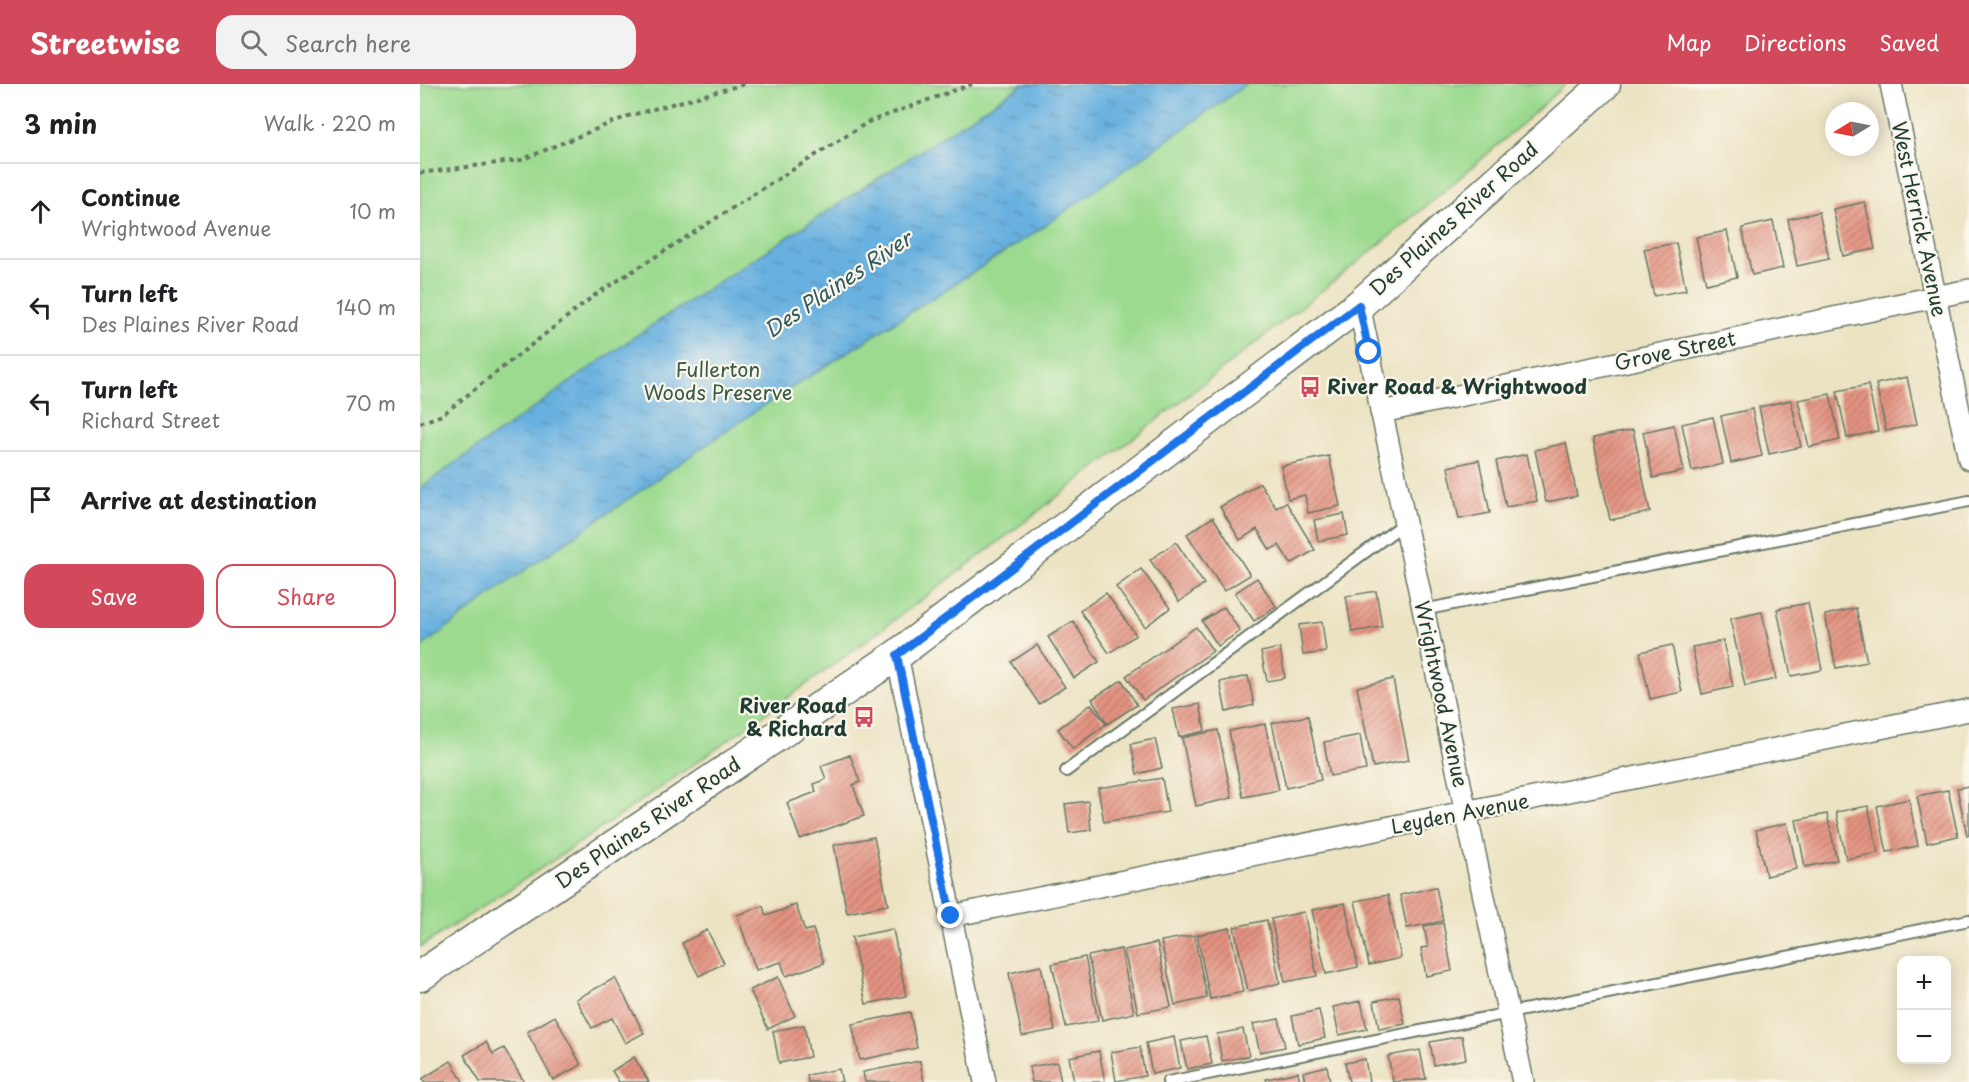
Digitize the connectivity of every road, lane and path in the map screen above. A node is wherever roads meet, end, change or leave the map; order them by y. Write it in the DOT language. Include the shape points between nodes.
graph roads {
  1 [pos="745,84"];
  2 [pos="972,84"];
  3 [pos="1605,84"];
  4 [pos="1891,84"];
  5 [pos="420,173"];
  6 [pos="1969,290"];
  7 [pos="1935,297"];
  8 [pos="1359,305"];
  9 [pos="1381,412"];
  10 [pos="420,423"];
  11 [pos="1969,459"];
  12 [pos="1969,501"];
  13 [pos="1405,523"];
  14 [pos="1423,610"];
  15 [pos="897,655"];
  16 [pos="1969,710"];
  17 [pos="1066,771"];
  18 [pos="1466,813"];
  19 [pos="951,916"];
  20 [pos="1969,920"];
  21 [pos="420,976"];
  22 [pos="1508,1013"];
  23 [pos="985,1082"];
  24 [pos="1168,1082"];
  25 [pos="1523,1082"];
  1 -- 5 [label="path" via="628,116 521,160"];
  2 -- 10 [label="path" via="868,122 595,295 442,415"];
  3 -- 8 [label="main road, Des Plaines River Road"];
  4 -- 7 [label="street, West Herrick Avenue"];
  6 -- 7 [label="street, Grove Street"];
  7 -- 9 [label="street, Grove Street"];
  7 -- 11 [label="street, West Herrick Avenue"];
  8 -- 9 [label="street, Wrightwood Avenue"];
  8 -- 15 [label="main road, Des Plaines River Road"];
  9 -- 13 [label="street, Wrightwood Avenue"];
  12 -- 14 [label="lane"];
  13 -- 14 [label="street, Wrightwood Avenue"];
  13 -- 17 [label="lane"];
  14 -- 18 [label="street, Wrightwood Avenue"];
  15 -- 19 [label="street"];
  15 -- 21 [label="main road, Des Plaines River Road"];
  16 -- 18 [label="street, Leyden Avenue"];
  18 -- 19 [label="street, Leyden Avenue"];
  18 -- 22 [label="street, Wrightwood Avenue"];
  19 -- 23 [label="street"];
  20 -- 22 [label="lane"];
  22 -- 24 [label="lane"];
  22 -- 25 [label="street, Wrightwood Avenue"];
}
